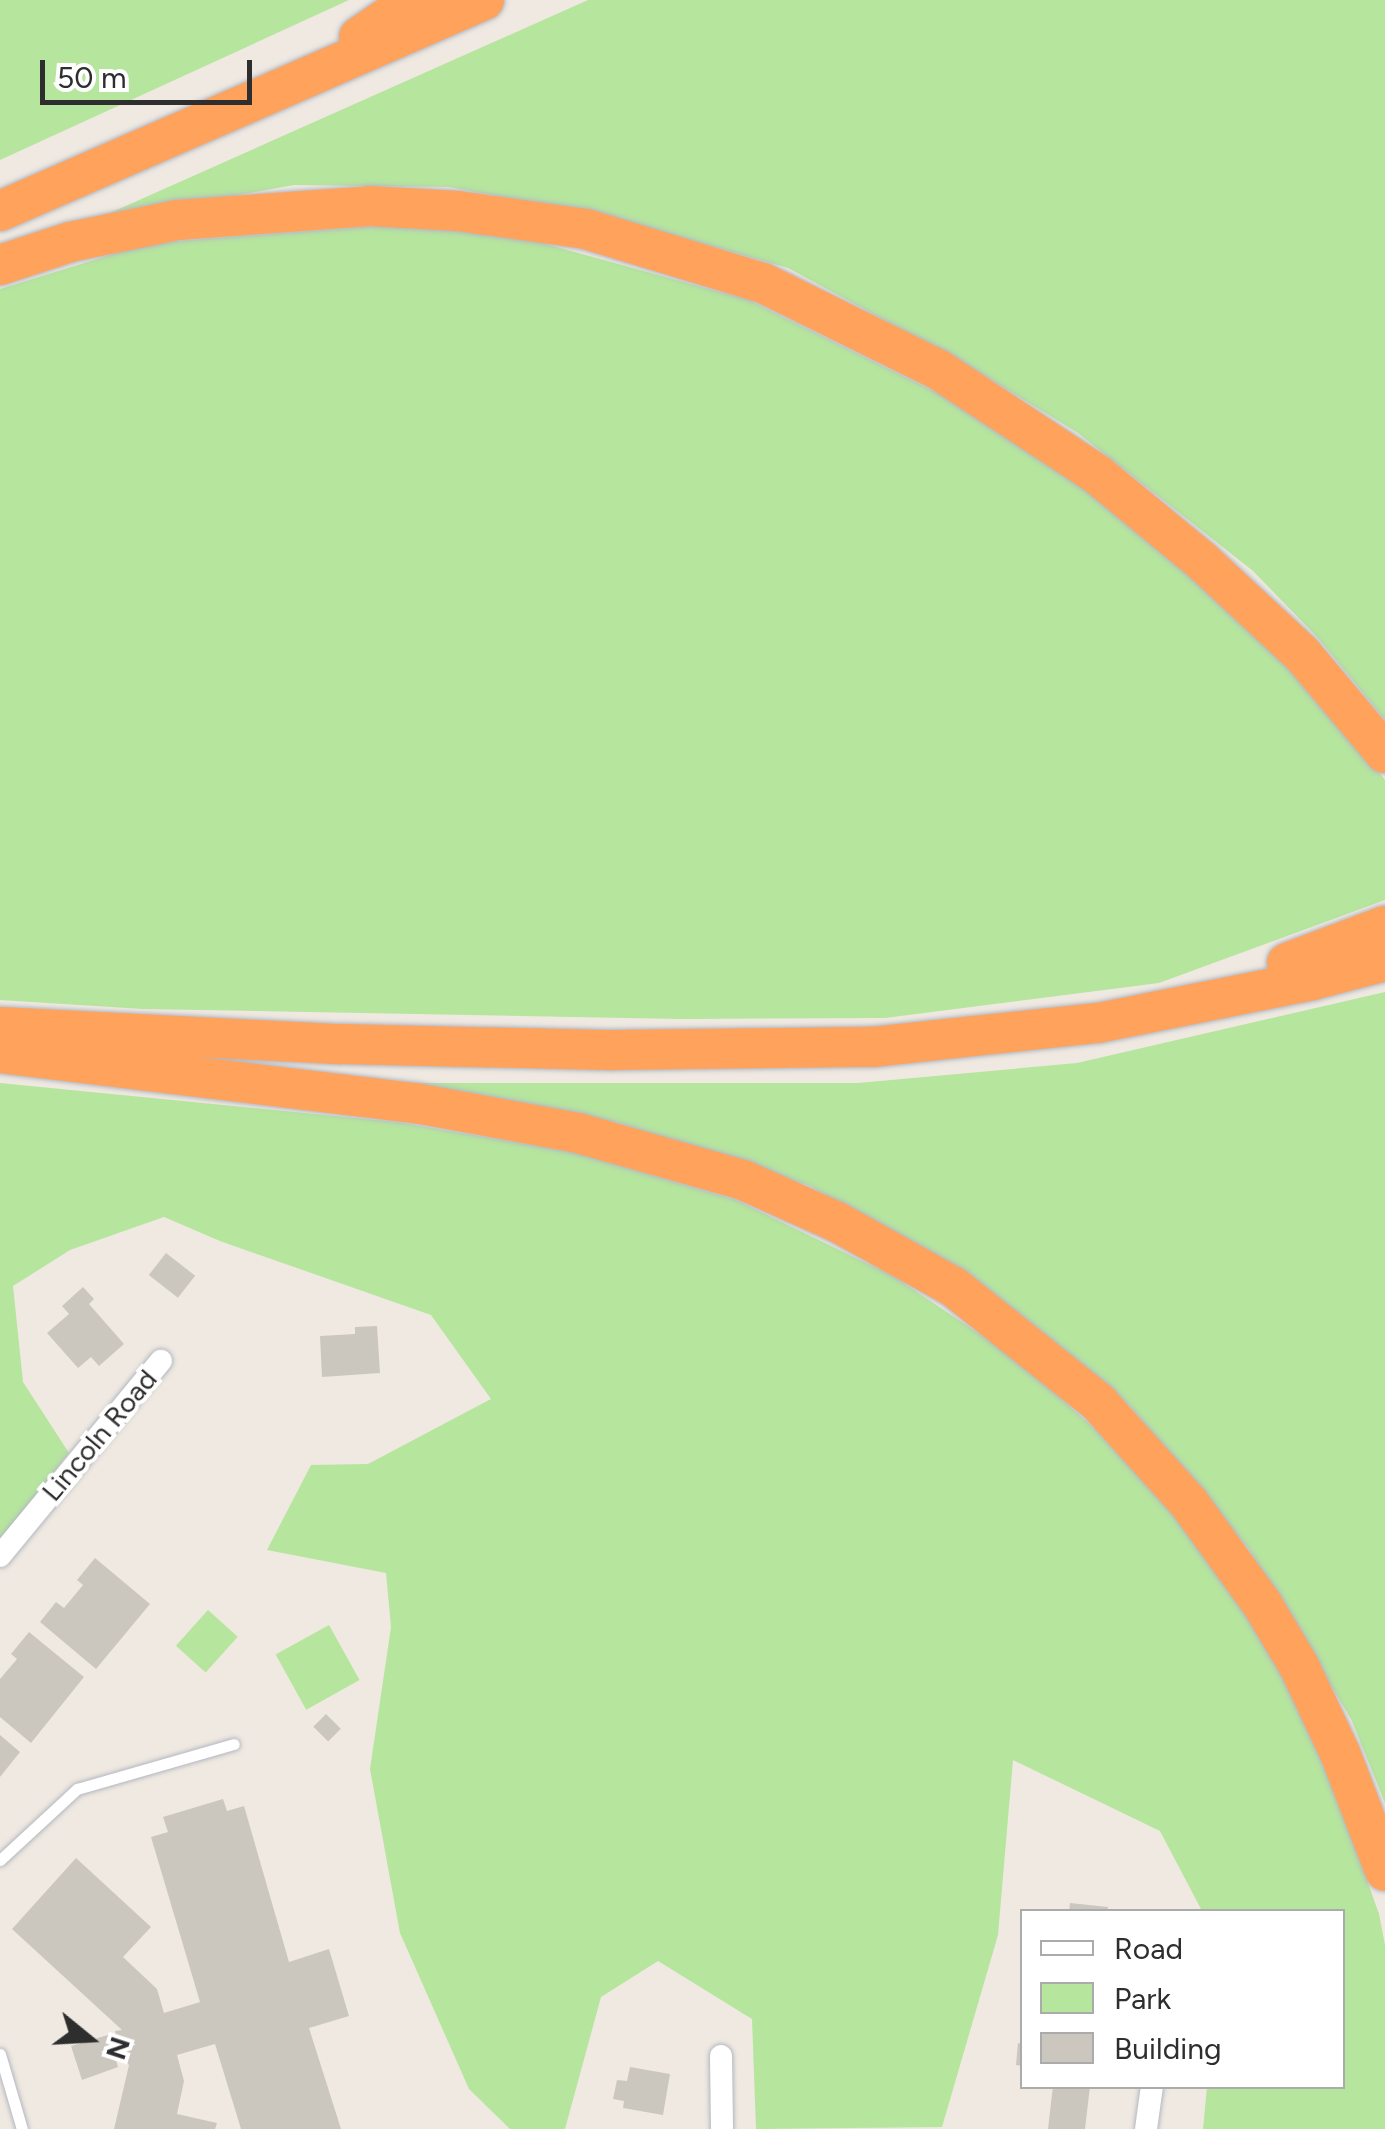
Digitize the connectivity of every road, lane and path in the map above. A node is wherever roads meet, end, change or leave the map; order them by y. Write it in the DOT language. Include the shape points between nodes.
graph roads {
  1 [pos="413,0"];
  2 [pos="484,0"];
  3 [pos="276,94"];
  4 [pos="0,211"];
  5 [pos="0,265"];
  6 [pos="1385,754"];
  7 [pos="1385,926"];
  8 [pos="1385,961"];
  9 [pos="1176,1008"];
  10 [pos="0,1027"];
  11 [pos="0,1054"];
  12 [pos="161,1361"];
  13 [pos="0,1556"];
  14 [pos="234,1744"];
  15 [pos="0,1860"];
  16 [pos="1385,1871"];
  17 [pos="0,2054"];
  18 [pos="721,2056"];
  19 [pos="1152,2089"];
  20 [pos="22,2129"];
  21 [pos="722,2129"];
  22 [pos="1146,2129"];
  1 -- 3 [label="highway"];
  2 -- 3 [label="highway"];
  3 -- 4 [label="highway"];
  5 -- 6 [label="highway" via="122,229 243,212 458,210 586,229 763,283 982,396 1105,480 1302,654"];
  7 -- 9 [label="highway"];
  8 -- 9 [label="highway"];
  9 -- 10 [label="highway" via="872,1047 341,1044"];
  11 -- 16 [label="highway" via="415,1103 594,1136 743,1180 954,1287 1098,1402 1189,1503 1299,1666"];
  12 -- 13 [label="street, Lincoln Road"];
  14 -- 15 [label="lane" via="78,1789"];
  17 -- 20 [label="lane"];
  18 -- 21 [label="street"];
  19 -- 22 [label="street"];
}
